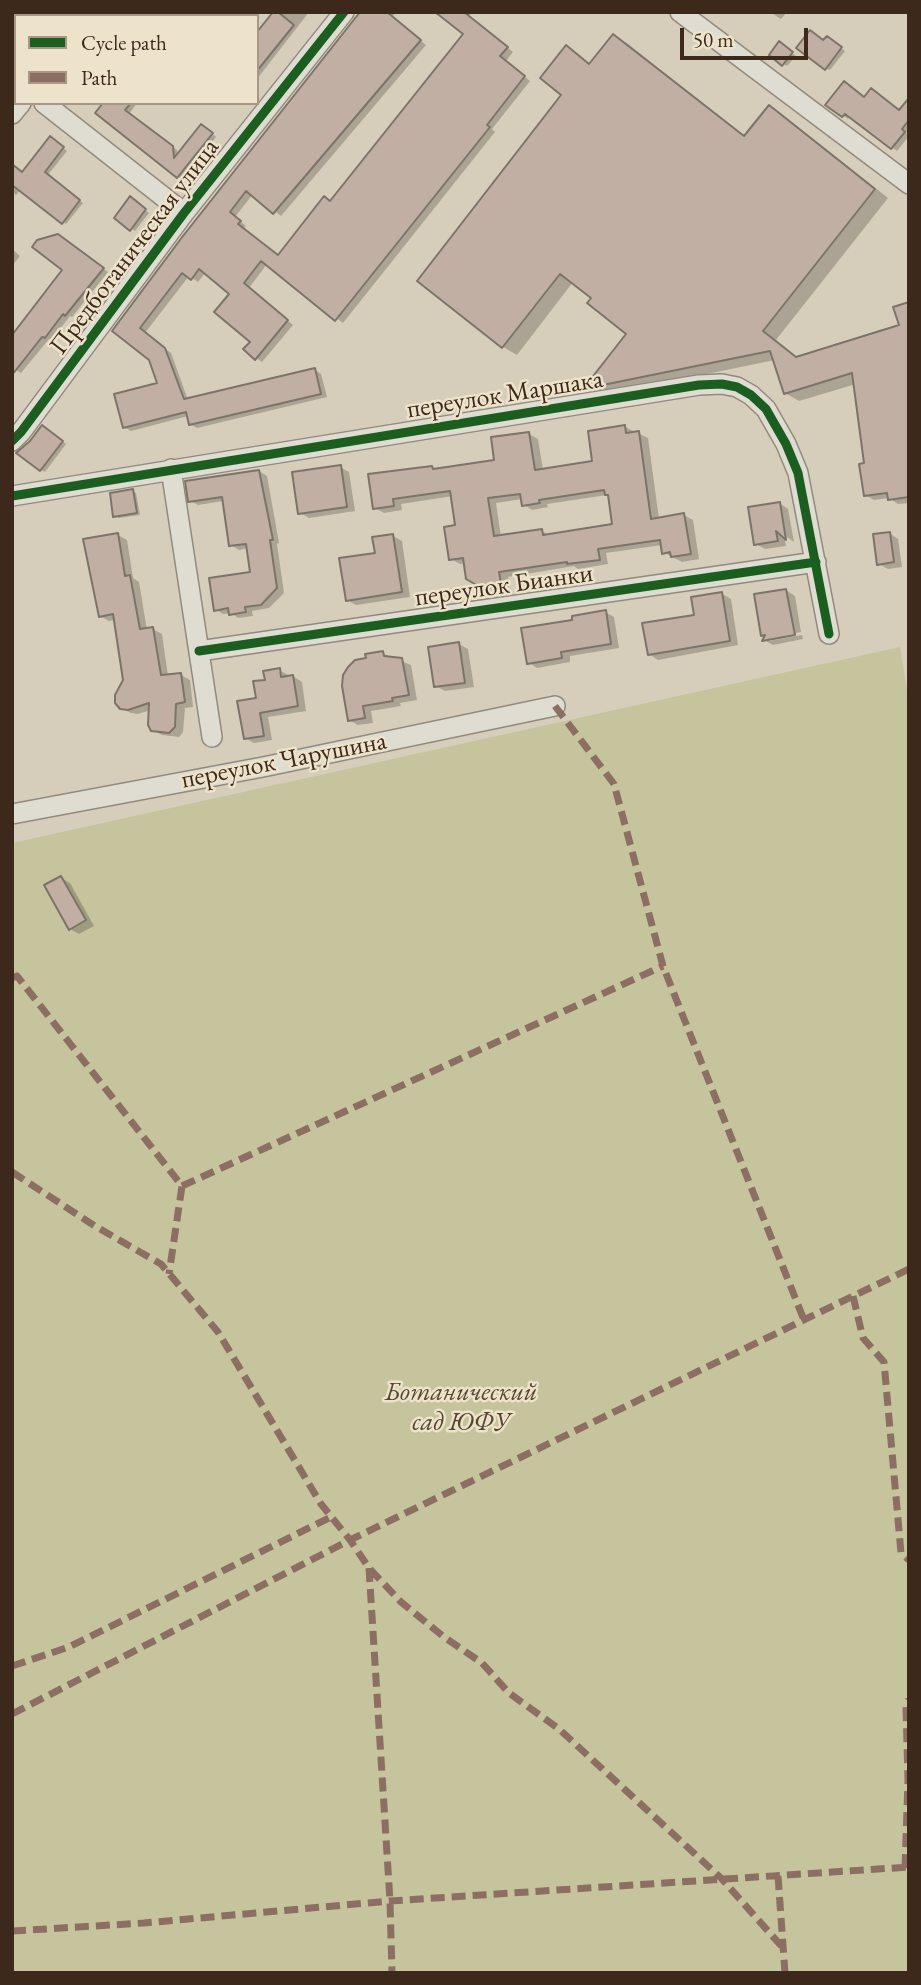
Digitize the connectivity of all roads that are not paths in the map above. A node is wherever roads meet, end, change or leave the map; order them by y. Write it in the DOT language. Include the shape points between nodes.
graph roads {
  1 [pos="344,12"];
  2 [pos="680,12"];
  3 [pos="47,105"];
  4 [pos="909,184"];
  5 [pos="184,213"];
  6 [pos="12,441"];
  7 [pos="171,469"];
  8 [pos="12,496"];
  9 [pos="816,562"];
  10 [pos="829,634"];
  11 [pos="199,651"];
  12 [pos="555,706"];
  13 [pos="212,737"];
  14 [pos="12,814"];
  1 -- 5 [label="street, Предботаническая улица"];
  2 -- 4 [label="street"];
  3 -- 5 [label="street"];
  5 -- 6 [label="street, Предботаническая улица"];
  7 -- 8 [label="street, переулок Маршака"];
  7 -- 9 [label="street, переулок Маршака" via="722,384 751,396 776,425 798,473"];
  7 -- 11 [label="street"];
  9 -- 10 [label="street, переулок Маршака"];
  9 -- 11 [label="street, переулок Бианки"];
  11 -- 13 [label="street"];
  12 -- 14 [label="street, переулок Чарушина"];
}
